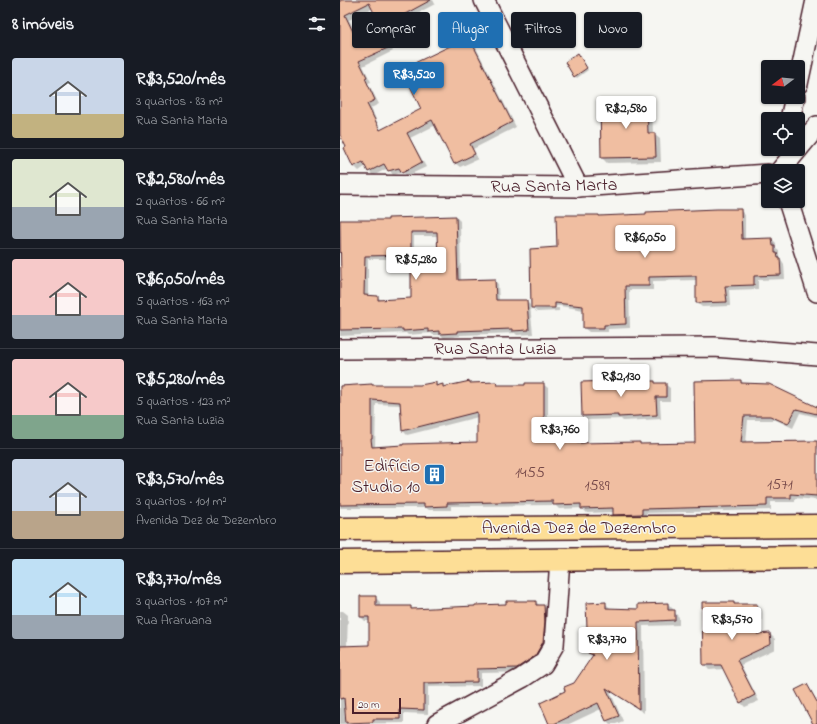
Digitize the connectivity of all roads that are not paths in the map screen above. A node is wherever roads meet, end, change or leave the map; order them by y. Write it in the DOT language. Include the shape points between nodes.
graph roads {
  1 [pos="484,0"];
  2 [pos="816,0"];
  3 [pos="803,60"];
  4 [pos="817,126"];
  5 [pos="786,164"];
  6 [pos="761,175"];
  7 [pos="340,185"];
  8 [pos="578,188"];
  9 [pos="790,208"];
  10 [pos="817,292"];
  11 [pos="340,349"];
  12 [pos="817,355"];
  13 [pos="817,526"];
  14 [pos="340,529"];
  15 [pos="817,557"];
  16 [pos="560,559"];
  17 [pos="340,562"];
  18 [pos="438,724"];
  1 -- 8 [label="street"];
  2 -- 3 [label="street"];
  4 -- 5 [label="street"];
  6 -- 8 [label="street, Rua Santa Marta"];
  7 -- 8 [label="street, Rua Santa Marta"];
  9 -- 10 [label="street"];
  11 -- 12 [label="street, Rua Santa Luzia" via="714,347"];
  13 -- 14 [label="highway, Avenida Dez de Dezembro"];
  15 -- 16 [label="highway, Avenida Dez de Dezembro"];
  16 -- 17 [label="highway, Avenida Dez de Dezembro"];
  16 -- 18 [label="street" via="554,645 543,664"];
}
